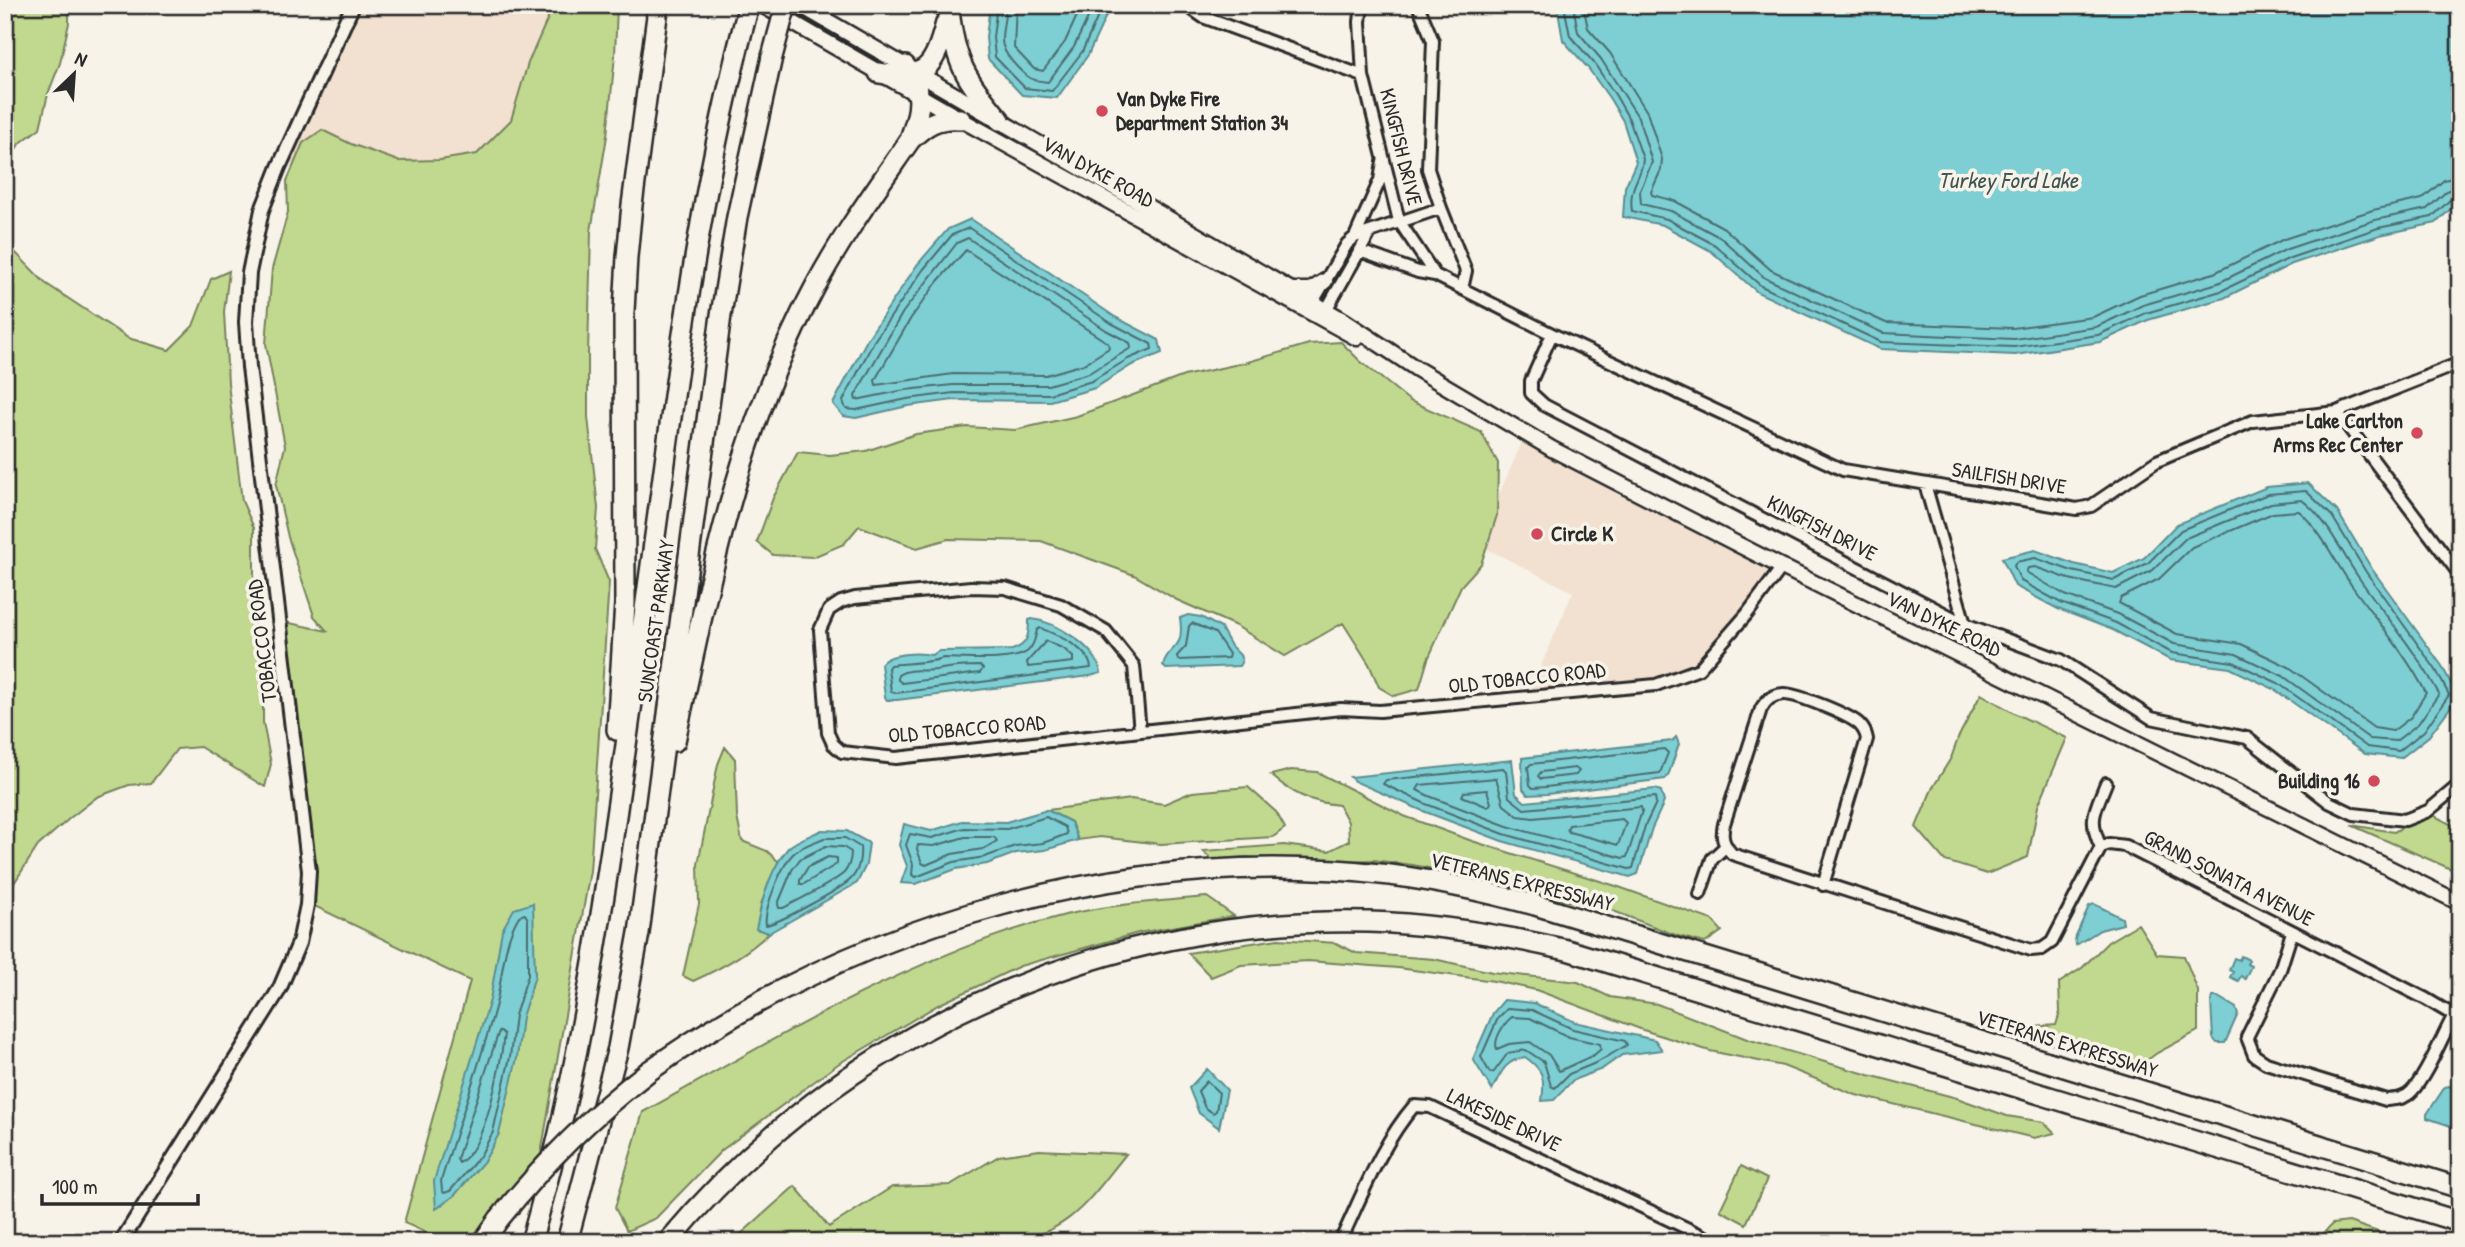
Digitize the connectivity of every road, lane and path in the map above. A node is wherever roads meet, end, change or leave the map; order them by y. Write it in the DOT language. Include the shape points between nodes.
graph roads {
  1 [pos="353,5"];
  2 [pos="750,5"];
  3 [pos="762,5"];
  4 [pos="786,5"];
  5 [pos="800,5"];
  6 [pos="1186,5"];
  7 [pos="1362,5"];
  8 [pos="1418,5"];
  9 [pos="949,8"];
  10 [pos="657,9"];
  11 [pos="911,71"];
  12 [pos="879,73"];
  13 [pos="1363,76"];
  14 [pos="919,96"];
  15 [pos="960,119"];
  16 [pos="1000,120"];
  17 [pos="910,140"];
  18 [pos="1384,159"];
  19 [pos="1441,208"];
  20 [pos="1399,221"];
  21 [pos="1370,233"];
  22 [pos="1355,237"];
  23 [pos="1360,251"];
  24 [pos="1435,275"];
  25 [pos="1325,281"];
  26 [pos="1462,289"];
  27 [pos="1292,290"];
  28 [pos="1318,309"];
  29 [pos="1552,334"];
  30 [pos="2460,363"];
  31 [pos="2337,412"];
  32 [pos="1925,484"];
  33 [pos="1782,567"];
  34 [pos="2460,575"];
  35 [pos="1965,624"];
  36 [pos="1140,731"];
  37 [pos="2106,783"];
  38 [pos="2460,784"];
  39 [pos="654,838"];
  40 [pos="1725,847"];
  41 [pos="2101,847"];
  42 [pos="610,858"];
  43 [pos="1823,885"];
  44 [pos="1700,894"];
  45 [pos="2460,903"];
  46 [pos="2292,932"];
  47 [pos="2456,1018"];
  48 [pos="2460,1188"];
  49 [pos="2460,1222"];
  50 [pos="121,1242"];
  51 [pos="483,1242"];
  52 [pos="531,1242"];
  53 [pos="568,1242"];
  54 [pos="668,1242"];
  55 [pos="1340,1242"];
  56 [pos="1716,1242"];
  1 -- 50 [label="street, TOBACCO ROAD" via="262,210 249,273 246,322 309,871 304,923 279,990"];
  2 -- 42 [label="highway, SUNCOAST PARKWAY" via="691,276"];
  3 -- 12 [label="main road, VAN DYKE ROAD"];
  4 -- 39 [label="highway, SUNCOAST PARKWAY, bridge" via="737,217 721,315"];
  5 -- 11 [label="main road, VAN DYKE ROAD"];
  6 -- 13 [label="street" via="1203,18"];
  7 -- 13 [label="street"];
  8 -- 19 [label="street" via="1433,41 1429,169"];
  9 -- 11 [label="highway" via="936,55"];
  9 -- 16 [label="highway" via="958,60 972,87"];
  10 -- 42 [label="highway" via="626,271 625,603"];
  11 -- 12 [label="highway"];
  11 -- 14 [label="highway"];
  11 -- 16 [label="main road, VAN DYKE ROAD"];
  12 -- 14 [label="main road, VAN DYKE ROAD"];
  13 -- 18 [label="street, KINGFISH DRIVE"];
  14 -- 15 [label="main road, VAN DYKE ROAD"];
  14 -- 17 [label="highway" via="919,114"];
  15 -- 17 [label="highway" via="934,121"];
  15 -- 28 [label="main road, VAN DYKE ROAD"];
  16 -- 27 [label="main road, VAN DYKE ROAD"];
  17 -- 39 [label="highway" via="814,288 753,426 722,529"];
  18 -- 20 [label="street, KINGFISH DRIVE"];
  18 -- 22 [label="street" via="1380,180"];
  19 -- 20 [label="street"];
  19 -- 26 [label="street" via="1465,271"];
  20 -- 21 [label="street"];
  20 -- 24 [label="street, KINGFISH DRIVE"];
  21 -- 22 [label="street"];
  21 -- 23 [label="street"];
  22 -- 25 [label="street"];
  23 -- 24 [label="street"];
  23 -- 28 [label="street"];
  24 -- 26 [label="street, KINGFISH DRIVE"];
  25 -- 27 [label="main road" via="1311,290"];
  25 -- 28 [label="street"];
  26 -- 29 [label="street, KINGFISH DRIVE"];
  27 -- 28 [label="main road, VAN DYKE ROAD"];
  28 -- 33 [label="main road, VAN DYKE ROAD" via="1552,449"];
  29 -- 32 [label="street, SAILFISH DRIVE" via="1843,470"];
  29 -- 35 [label="street, KINGFISH DRIVE" via="1531,381 1531,393 1544,405"];
  30 -- 31 [label="street, SAILFISH DRIVE"];
  31 -- 32 [label="street, SAILFISH DRIVE" via="2253,421 2157,461 2091,506 2077,509"];
  31 -- 34 [label="street"];
  32 -- 35 [label="street"];
  33 -- 36 [label="street, OLD TOBACCO ROAD" via="1699,669 1656,685 1380,711 1341,709"];
  33 -- 45 [label="main road, VAN DYKE ROAD"];
  35 -- 38 [label="street, KINGFISH DRIVE" via="2061,660 2151,718 2247,738 2329,802 2354,814 2405,820 2428,811"];
  36 -- 36 [label="street, OLD TOBACCO ROAD" via="1134,666 1106,631 1061,605 1024,592 971,587 855,598 829,610 820,629 828,733 842,752 896,758"];
  37 -- 41 [label="street" via="2093,822"];
  39 -- 53 [label="highway, SUNCOAST PARKWAY" via="618,1048"];
  40 -- 43 [label="street" via="1732,854"];
  40 -- 43 [label="street" via="1722,834 1765,701 1780,694 1800,698 1851,719 1866,731 1867,738"];
  40 -- 44 [label="street" via="1712,859"];
  41 -- 43 [label="street" via="2056,936 2042,949 2031,950"];
  41 -- 46 [label="street, GRAND SONATA AVENUE" via="2125,846"];
  42 -- 52 [label="highway, SUNCOAST PARKWAY" via="573,1080"];
  46 -- 47 [label="street, GRAND SONATA AVENUE"];
  46 -- 47 [label="street" via="2280,970 2246,1037 2253,1055 2266,1063 2386,1100 2399,1099 2411,1093"];
  48 -- 51 [label="highway, VETERANS EXPRESSWAY, bridge" via="1535,905 1446,883 1359,872 1247,869 1158,876 1054,893 971,914 881,945 791,985 703,1035 599,1112 559,1149"];
  49 -- 54 [label="highway" via="1567,950 1444,928 1336,922 1246,928 1121,951 1045,975 959,1011 885,1053 787,1122 727,1177"];
  55 -- 56 [label="street, LAKESIDE DRIVE" via="1387,1144 1414,1106 1430,1107"];
}
